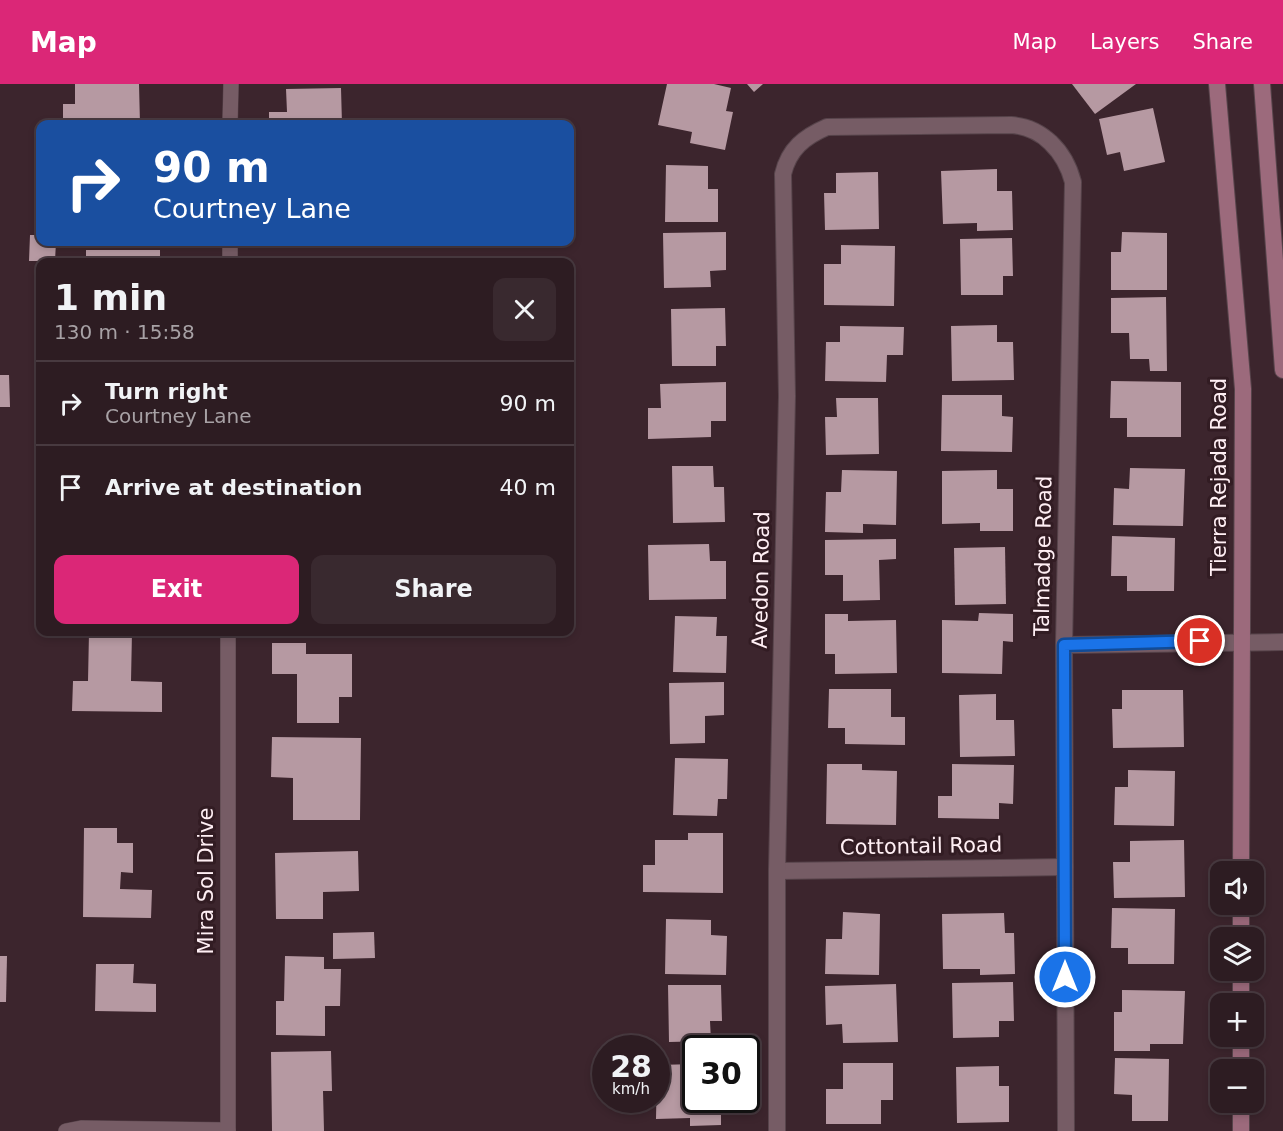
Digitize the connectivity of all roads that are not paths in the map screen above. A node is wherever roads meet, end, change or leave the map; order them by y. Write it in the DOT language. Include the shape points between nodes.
graph roads {
  1 [pos="231,84"];
  2 [pos="1217,84"];
  3 [pos="1262,84"];
  4 [pos="230,120"];
  5 [pos="903,127"];
  6 [pos="1283,370"];
  7 [pos="228,636"];
  8 [pos="1241,641"];
  9 [pos="1283,642"];
  10 [pos="1064,645"];
  11 [pos="1241,861"];
  12 [pos="1065,867"];
  13 [pos="777,871"];
  14 [pos="1241,1113"];
  15 [pos="66,1131"];
  16 [pos="228,1131"];
  17 [pos="777,1131"];
  18 [pos="1066,1131"];
  19 [pos="1241,1131"];
  1 -- 4 [label="lane"];
  2 -- 8 [label="main road, Tierra Rejada Road" via="1243,390"];
  3 -- 6 [label="main road"];
  5 -- 10 [label="street, Talmadge Road" via="1023,126 1044,136 1070,170 1073,182"];
  5 -- 13 [label="street, Avedon Road" via="817,131 807,135 790,153 783,174 787,396"];
  7 -- 16 [label="lane, Mira Sol Drive"];
  8 -- 9 [label="street"];
  8 -- 10 [label="street"];
  8 -- 11 [label="main road, Tierra Rejada Road"];
  10 -- 12 [label="street, Talmadge Road"];
  12 -- 13 [label="street, Cottontail Road"];
  12 -- 18 [label="street, Talmadge Road"];
  13 -- 17 [label="street, Avedon Road"];
  14 -- 19 [label="main road"];
  15 -- 16 [label="lane"];
}
